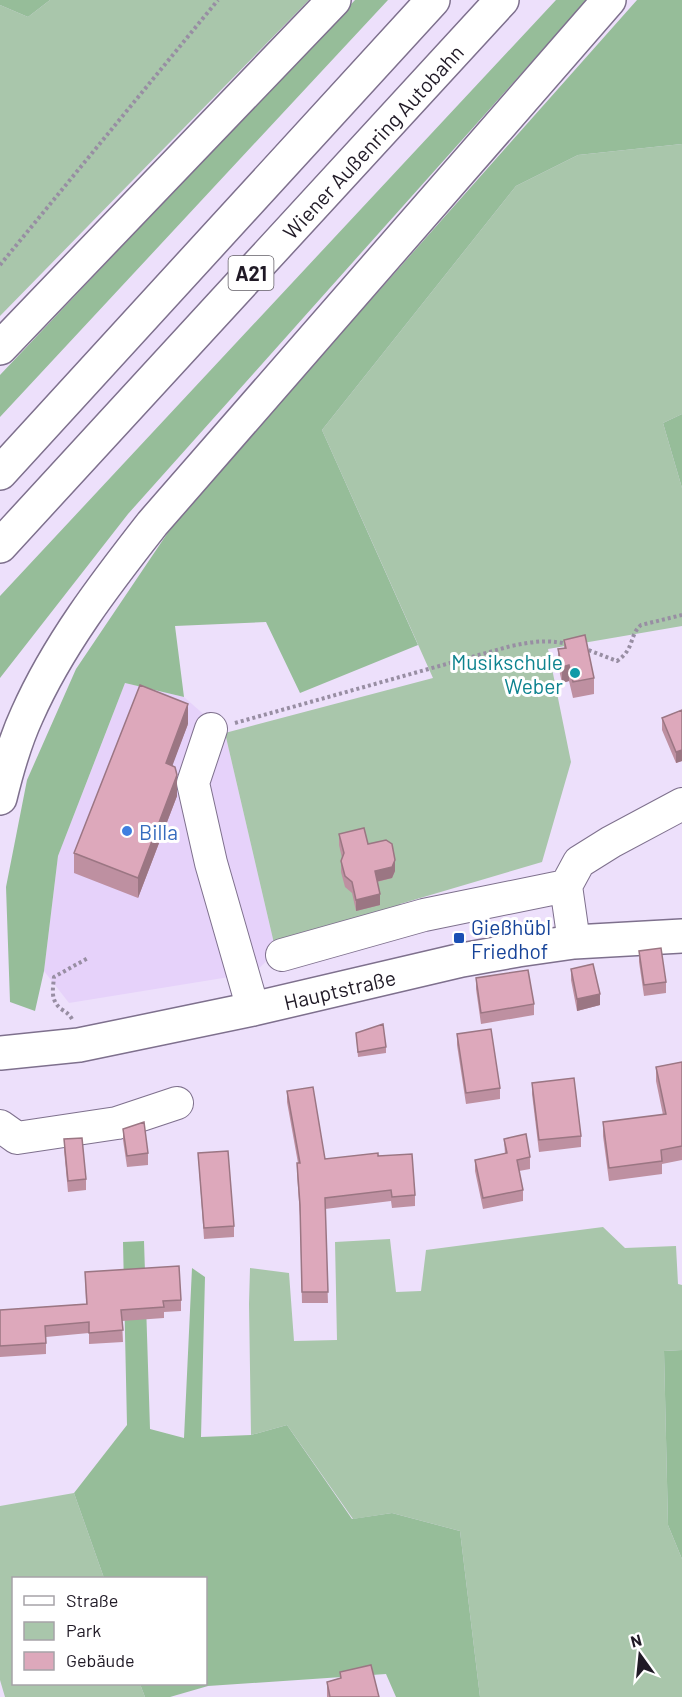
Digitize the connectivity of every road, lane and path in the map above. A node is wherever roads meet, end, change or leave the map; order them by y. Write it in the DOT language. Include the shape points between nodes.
graph roads {
  1 [pos="218,0"];
  2 [pos="334,0"];
  3 [pos="433,0"];
  4 [pos="502,0"];
  5 [pos="609,0"];
  6 [pos="0,265"];
  7 [pos="0,348"];
  8 [pos="0,473"];
  9 [pos="0,546"];
  10 [pos="682,615"];
  11 [pos="571,645"];
  12 [pos="580,647"];
  13 [pos="211,729"];
  14 [pos="0,798"];
  15 [pos="682,804"];
  16 [pos="566,886"];
  17 [pos="682,936"];
  18 [pos="574,942"];
  19 [pos="282,955"];
  20 [pos="88,958"];
  21 [pos="253,1009"];
  22 [pos="79,1045"];
  23 [pos="0,1053"];
  24 [pos="177,1103"];
  25 [pos="0,1126"];
  1 -- 6 [label="path"];
  2 -- 7 [label="main road"];
  3 -- 8 [label="main road, A21"];
  4 -- 9 [label="main road, Wiener Außenring Autobahn / A21"];
  5 -- 14 [label="main road" via="120,565 89,606 31,706 8,764"];
  10 -- 12 [label="path" via="641,625 630,648 617,661"];
  11 -- 13 [label="path" via="552,641 511,646"];
  13 -- 21 [label="street" via="193,783 211,863"];
  15 -- 16 [label="street" via="579,862"];
  16 -- 18 [label="street"];
  16 -- 19 [label="street" via="424,915"];
  17 -- 18 [label="main road, Hauptstraße"];
  18 -- 21 [label="main road, Hauptstraße" via="462,960"];
  20 -- 22 [label="path" via="54,977 52,996 74,1022"];
  21 -- 22 [label="main road, Hauptstraße"];
  22 -- 23 [label="main road, Hauptstraße"];
  24 -- 25 [label="street" via="117,1123 18,1138"];
}
